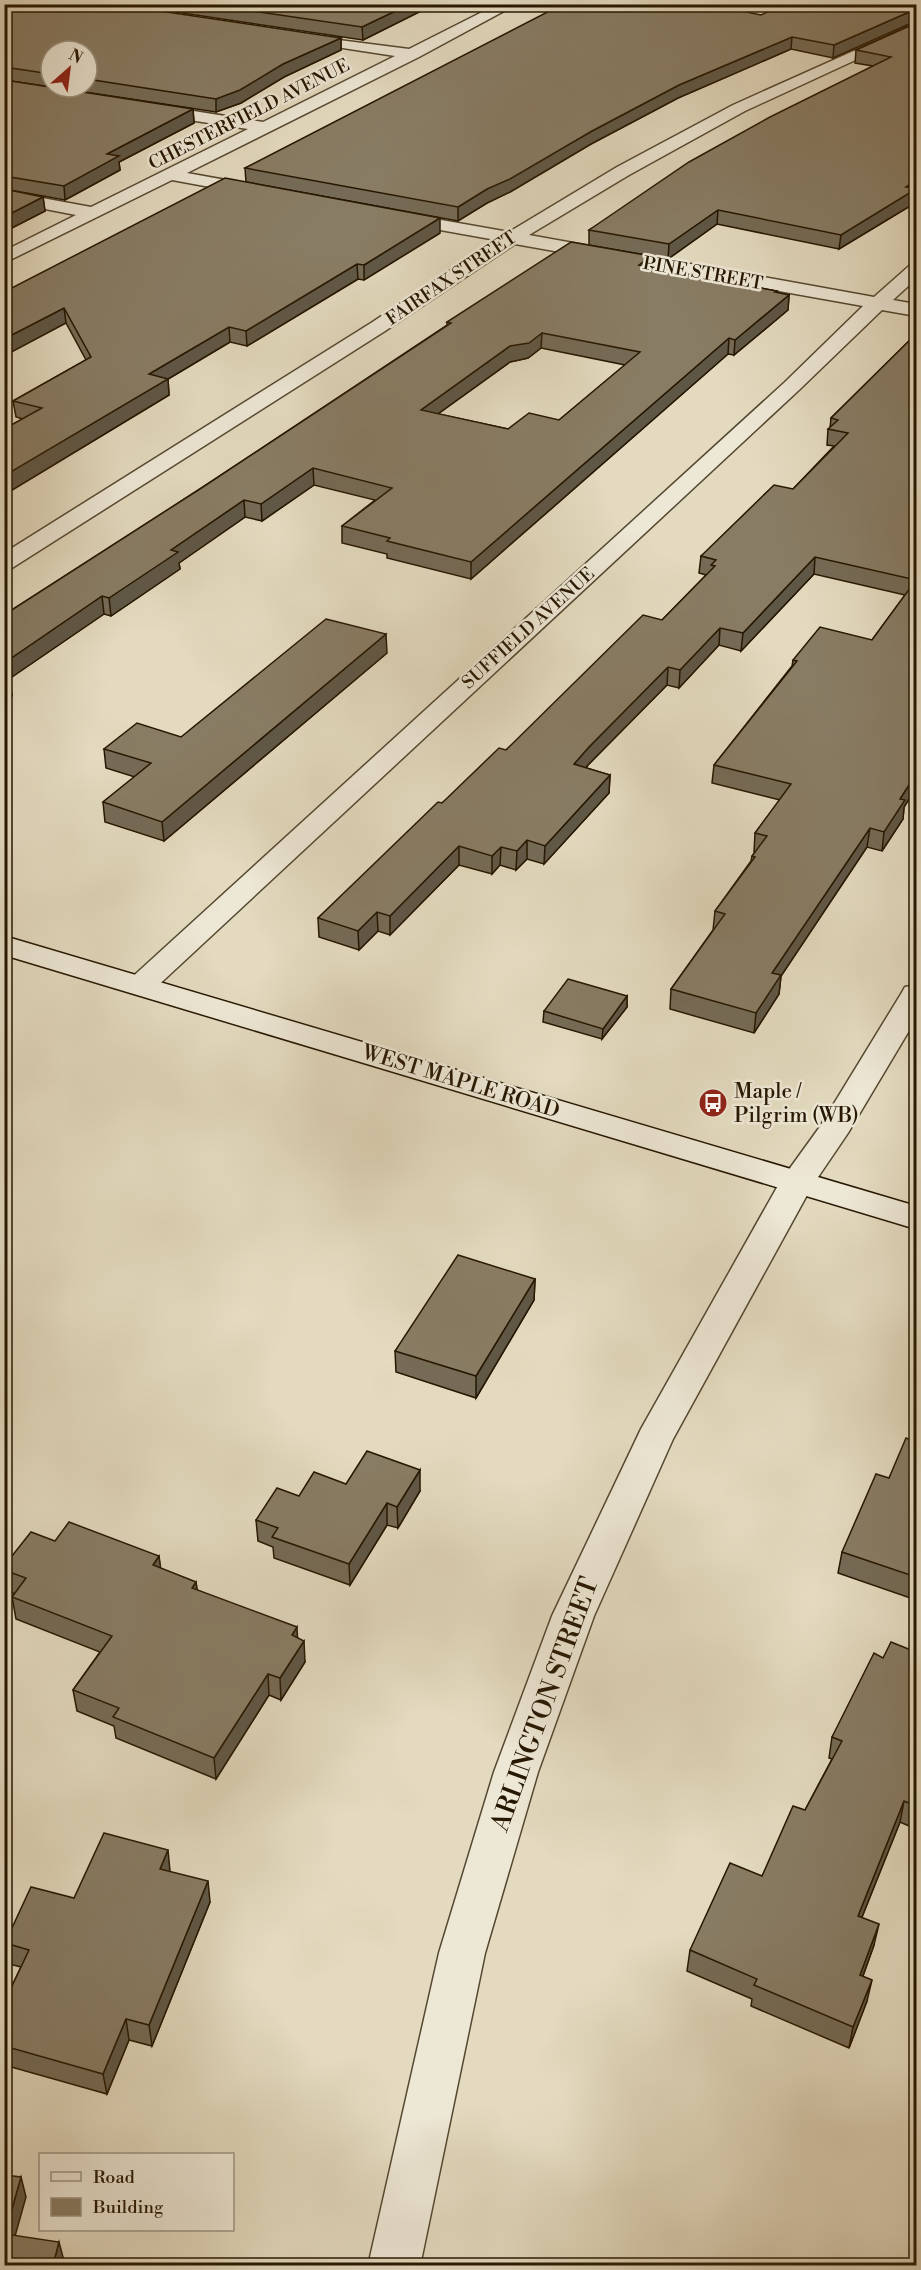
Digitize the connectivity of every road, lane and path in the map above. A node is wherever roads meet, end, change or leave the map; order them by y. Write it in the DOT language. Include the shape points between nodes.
graph roads {
  1 [pos="510,4"];
  2 [pos="916,27"];
  3 [pos="278,34"];
  4 [pos="414,54"];
  5 [pos="130,106"];
  6 [pos="264,127"];
  7 [pos="171,175"];
  8 [pos="278,195"];
  9 [pos="4,196"];
  10 [pos="94,213"];
  11 [pos="381,214"];
  12 [pos="510,238"];
  13 [pos="4,258"];
  14 [pos="916,270"];
  15 [pos="876,303"];
  16 [pos="916,310"];
  17 [pos="4,563"];
  18 [pos="4,945"];
  19 [pos="140,986"];
  20 [pos="916,994"];
  21 [pos="797,1182"];
  22 [pos="916,1218"];
  23 [pos="394,2265"];
  1 -- 4 [label="street, CHESTERFIELD AVENUE"];
  2 -- 12 [label="street, FAIRFAX STREET" via="739,108"];
  3 -- 4 [label="street"];
  4 -- 6 [label="street, CHESTERFIELD AVENUE"];
  5 -- 6 [label="street"];
  6 -- 7 [label="street, CHESTERFIELD AVENUE"];
  7 -- 8 [label="street"];
  7 -- 10 [label="street, CHESTERFIELD AVENUE"];
  9 -- 10 [label="street"];
  10 -- 13 [label="street, CHESTERFIELD AVENUE"];
  11 -- 12 [label="street, PINE STREET"];
  12 -- 15 [label="street, PINE STREET"];
  12 -- 17 [label="street, FAIRFAX STREET" via="378,327"];
  14 -- 15 [label="street, SUFFIELD AVENUE"];
  15 -- 16 [label="street, PINE STREET"];
  15 -- 19 [label="street, SUFFIELD AVENUE" via="792,386"];
  18 -- 19 [label="street, WEST MAPLE ROAD"];
  19 -- 21 [label="street, WEST MAPLE ROAD"];
  20 -- 21 [label="street, ARLINGTON STREET" via="832,1133"];
  21 -- 22 [label="street, WEST MAPLE ROAD"];
  21 -- 23 [label="street, ARLINGTON STREET" via="654,1439 604,1544 542,1696 462,1953"];
}
